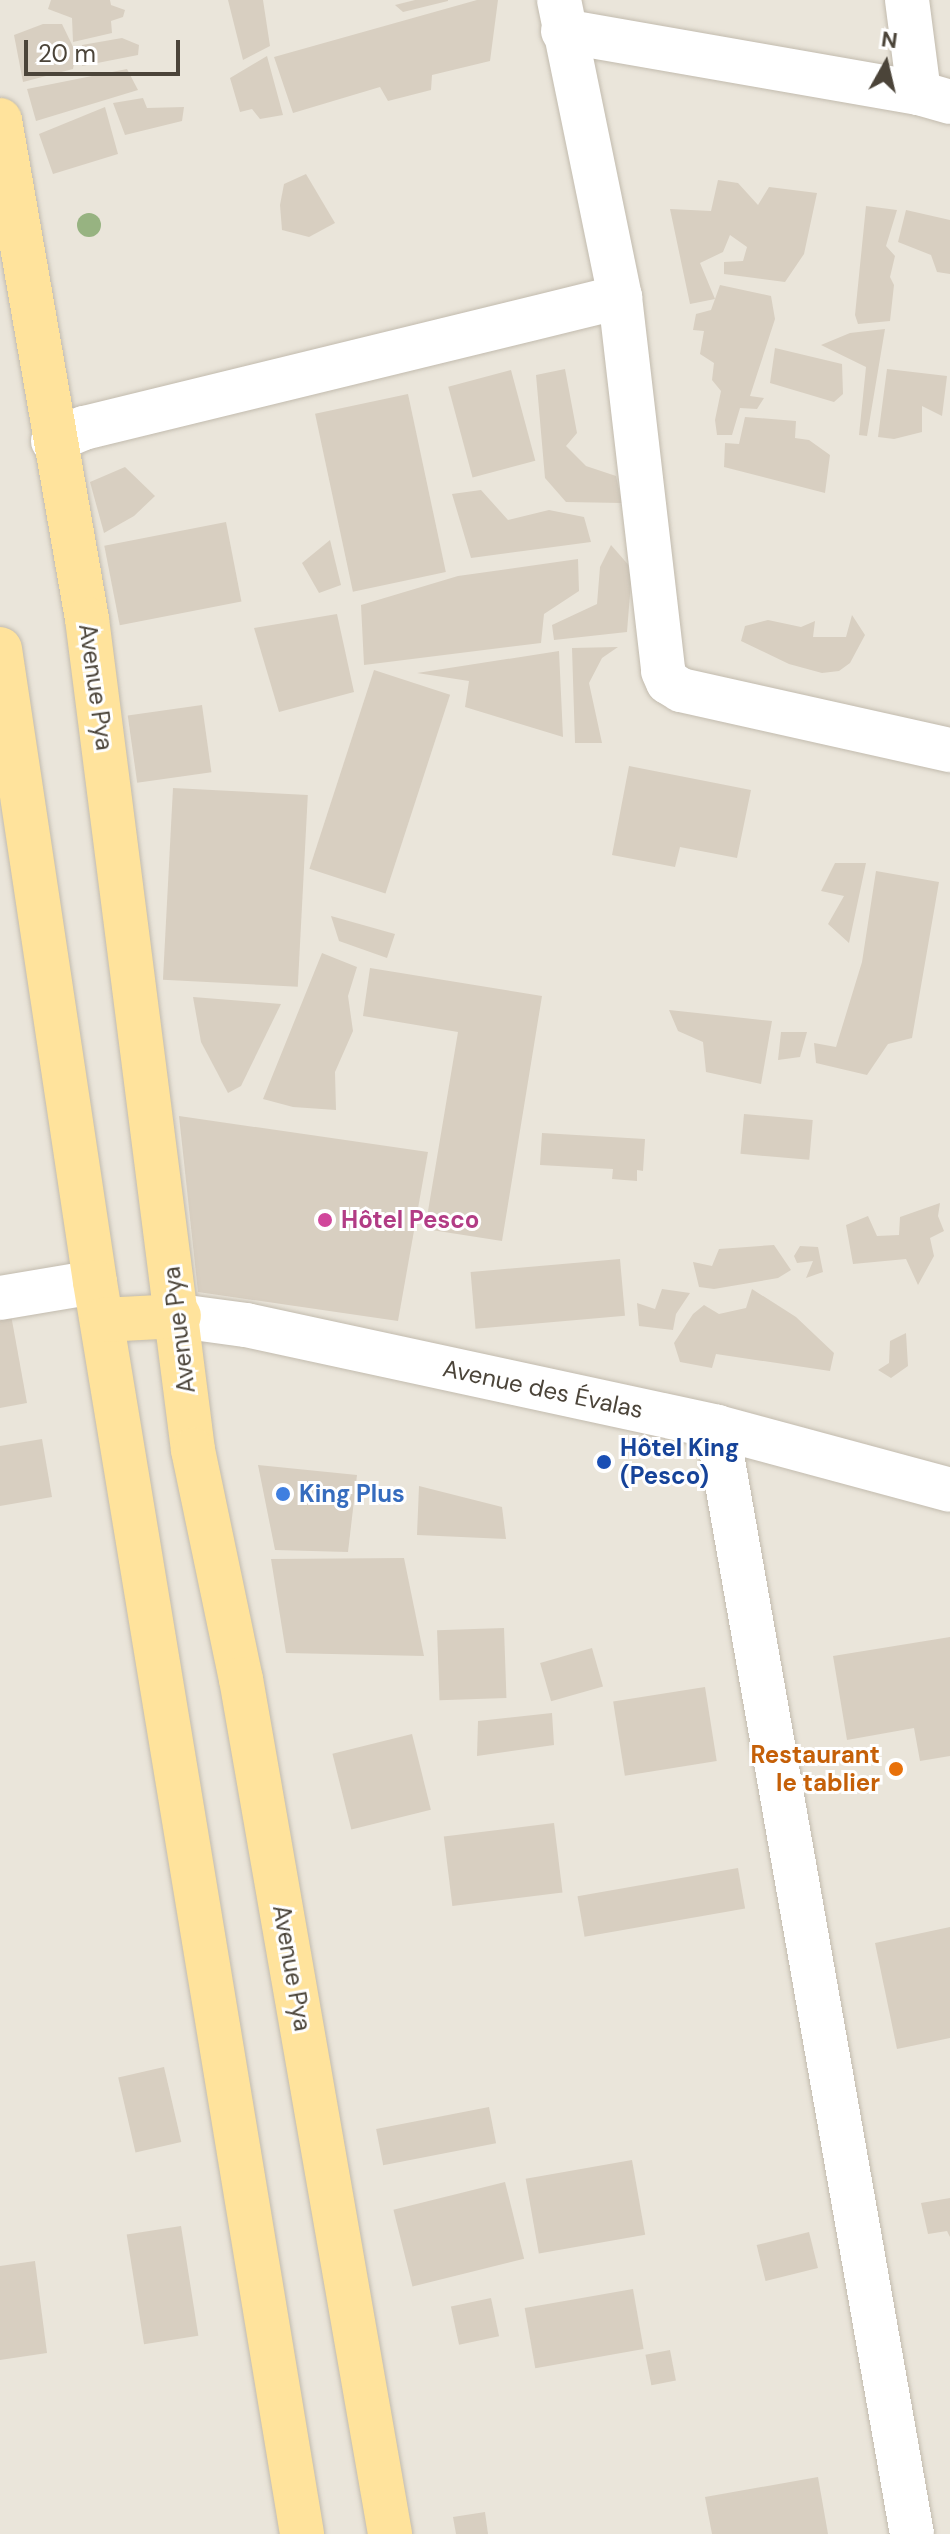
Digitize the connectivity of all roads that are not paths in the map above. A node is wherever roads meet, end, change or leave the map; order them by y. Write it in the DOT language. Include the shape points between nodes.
graph roads {
  1 [pos="907,0"];
  2 [pos="561,16"];
  3 [pos="934,98"];
  4 [pos="0,120"];
  5 [pos="620,297"];
  6 [pos="53,441"];
  7 [pos="0,649"];
  8 [pos="950,750"];
  9 [pos="0,1298"];
  10 [pos="99,1301"];
  11 [pos="179,1316"];
  12 [pos="717,1427"];
  13 [pos="950,1490"];
  14 [pos="302,2534"];
  15 [pos="390,2534"];
  16 [pos="912,2534"];
  1 -- 3 [label="street"];
  2 -- 3 [label="street"];
  2 -- 5 [label="street"];
  4 -- 6 [label="main road, Avenue Pya"];
  5 -- 6 [label="street" via="84,428"];
  5 -- 8 [label="street" via="668,682 681,690"];
  6 -- 11 [label="main road, Avenue Pya" via="87,619"];
  7 -- 10 [label="main road"];
  9 -- 10 [label="street"];
  10 -- 11 [label="main road"];
  10 -- 14 [label="main road"];
  11 -- 12 [label="street, Avenue des Évalas" via="246,1325"];
  11 -- 15 [label="main road, Avenue Pya" via="193,1450 241,1679"];
  12 -- 13 [label="street, Avenue des Évalas"];
  12 -- 16 [label="street"];
}
